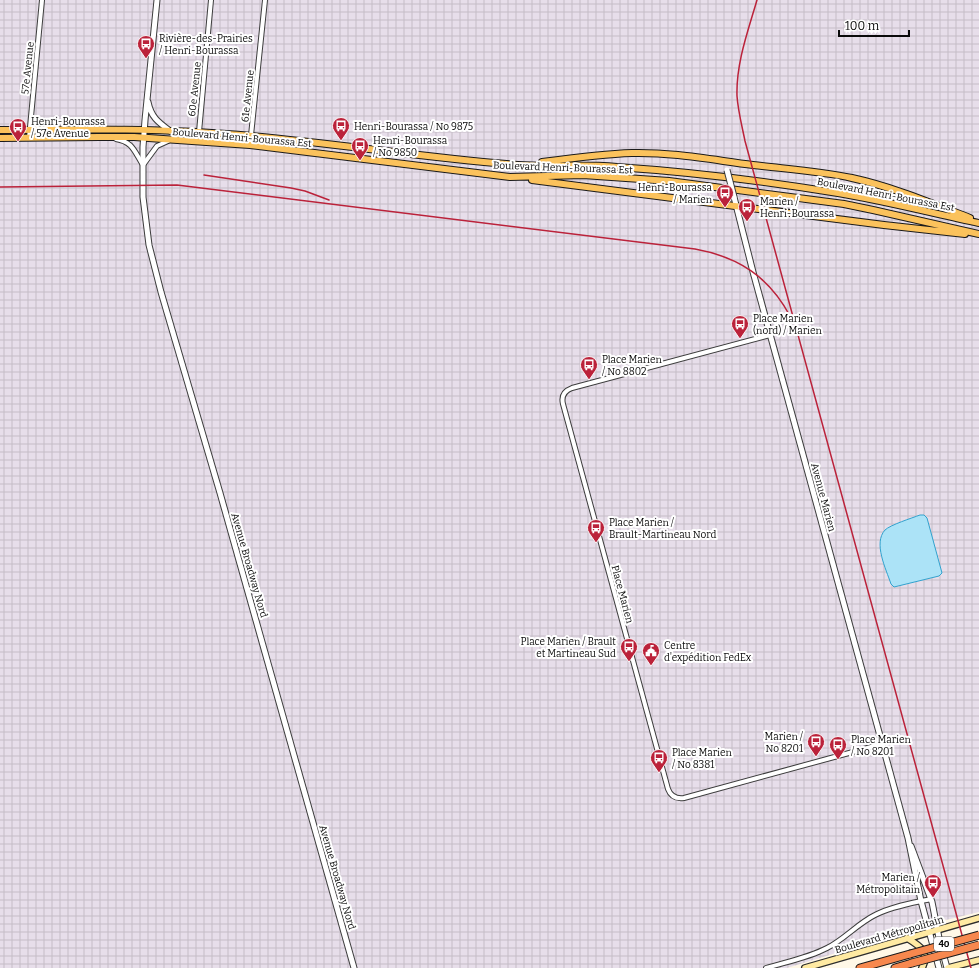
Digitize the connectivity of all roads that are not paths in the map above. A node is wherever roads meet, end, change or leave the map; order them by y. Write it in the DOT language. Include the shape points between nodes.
graph roads {
  1 [pos="42,0"];
  2 [pos="157,0"];
  3 [pos="211,0"];
  4 [pos="265,0"];
  5 [pos="147,99"];
  6 [pos="30,129"];
  7 [pos="144,129"];
  8 [pos="0,130"];
  9 [pos="171,131"];
  10 [pos="199,132"];
  11 [pos="251,136"];
  12 [pos="100,137"];
  13 [pos="0,138"];
  14 [pos="29,138"];
  15 [pos="144,138"];
  16 [pos="173,140"];
  17 [pos="250,145"];
  18 [pos="725,161"];
  19 [pos="142,165"];
  20 [pos="521,165"];
  21 [pos="510,177"];
  22 [pos="737,206"];
  23 [pos="979,222"];
  24 [pos="979,235"];
  25 [pos="770,335"];
  26 [pos="882,744"];
  27 [pos="908,838"];
  28 [pos="931,899"];
  29 [pos="921,901"];
  30 [pos="979,918"];
  31 [pos="937,930"];
  32 [pos="929,932"];
  33 [pos="979,935"];
  34 [pos="907,938"];
  35 [pos="979,945"];
  36 [pos="979,960"];
  37 [pos="963,966"];
  38 [pos="354,968"];
  39 [pos="766,968"];
  40 [pos="805,968"];
  41 [pos="860,968"];
  42 [pos="896,968"];
  43 [pos="922,968"];
  44 [pos="939,968"];
  45 [pos="948,968"];
  1 -- 6 [label="street, 57e Avenue"];
  2 -- 5 [label="street, Avenue Broadway Nord"];
  3 -- 10 [label="street, 60e Avenue"];
  4 -- 11 [label="street, 61e Avenue"];
  5 -- 7 [label="street, Avenue Broadway Nord"];
  5 -- 9 [label="street" via="150,112"];
  6 -- 7 [label="main road, Boulevard Henri-Bourassa Est"];
  6 -- 8 [label="main road, Boulevard Henri-Bourassa Est"];
  6 -- 14 [label="street, 57e Avenue"];
  7 -- 9 [label="main road, Boulevard Henri-Bourassa Est"];
  7 -- 15 [label="street, Avenue Broadway Nord"];
  9 -- 10 [label="main road, Boulevard Henri-Bourassa Est"];
  10 -- 11 [label="main road, Boulevard Henri-Bourassa Est"];
  11 -- 17 [label="street, 61e Avenue"];
  11 -- 20 [label="main road, Boulevard Henri-Bourassa Est"];
  12 -- 14 [label="main road, Boulevard Henri-Bourassa Est"];
  12 -- 15 [label="main road, Boulevard Henri-Bourassa Est"];
  12 -- 19 [label="street, Avenue Broadway Nord" via="125,141 132,146"];
  13 -- 14 [label="main road, Boulevard Henri-Bourassa Est"];
  15 -- 16 [label="main road, Boulevard Henri-Bourassa Est"];
  15 -- 19 [label="street, Avenue Broadway Nord"];
  16 -- 17 [label="main road, Boulevard Henri-Bourassa Est"];
  16 -- 19 [label="street" via="157,146"];
  17 -- 21 [label="main road, Boulevard Henri-Bourassa Est"];
  18 -- 20 [label="main road" via="633,153"];
  18 -- 22 [label="street, Avenue Marien, bridge"];
  18 -- 23 [label="main road" via="853,178 909,195"];
  19 -- 38 [label="street, Avenue Broadway Nord" via="145,221 159,286 220,492"];
  20 -- 23 [label="main road, Boulevard Henri-Bourassa Est" via="614,166 709,176 837,193"];
  21 -- 22 [label="main road"];
  21 -- 24 [label="main road, Boulevard Henri-Bourassa Est" via="583,175 669,181 844,204"];
  22 -- 24 [label="main road"];
  22 -- 25 [label="street, Avenue Marien"];
  25 -- 26 [label="street, Avenue Marien"];
  25 -- 26 [label="street, Place Marien" via="572,388 563,396 563,404 615,597 668,789 675,798 684,798"];
  26 -- 27 [label="street, Avenue Marien"];
  27 -- 28 [label="street, Avenue Marien"];
  27 -- 29 [label="street, Avenue Marien"];
  28 -- 29 [label="street, Boulevard Métropolitain"];
  28 -- 31 [label="street, Avenue Marien"];
  29 -- 32 [label="street, Avenue Marien"];
  29 -- 39 [label="street, Boulevard Métropolitain" via="875,915 820,951"];
  30 -- 31 [label="main road, Boulevard Métropolitain"];
  31 -- 32 [label="main road, Boulevard Métropolitain"];
  31 -- 45 [label="street, Avenue Marien"];
  32 -- 34 [label="main road, Boulevard Métropolitain"];
  32 -- 44 [label="street, Avenue Marien"];
  33 -- 41 [label="highway, 40, bridge"];
  34 -- 40 [label="main road, Boulevard Métropolitain"];
  34 -- 43 [label="main road" via="924,952"];
  35 -- 42 [label="highway, 40, bridge"];
  36 -- 37 [label="main road"];
  37 -- 45 [label="main road"];
}
